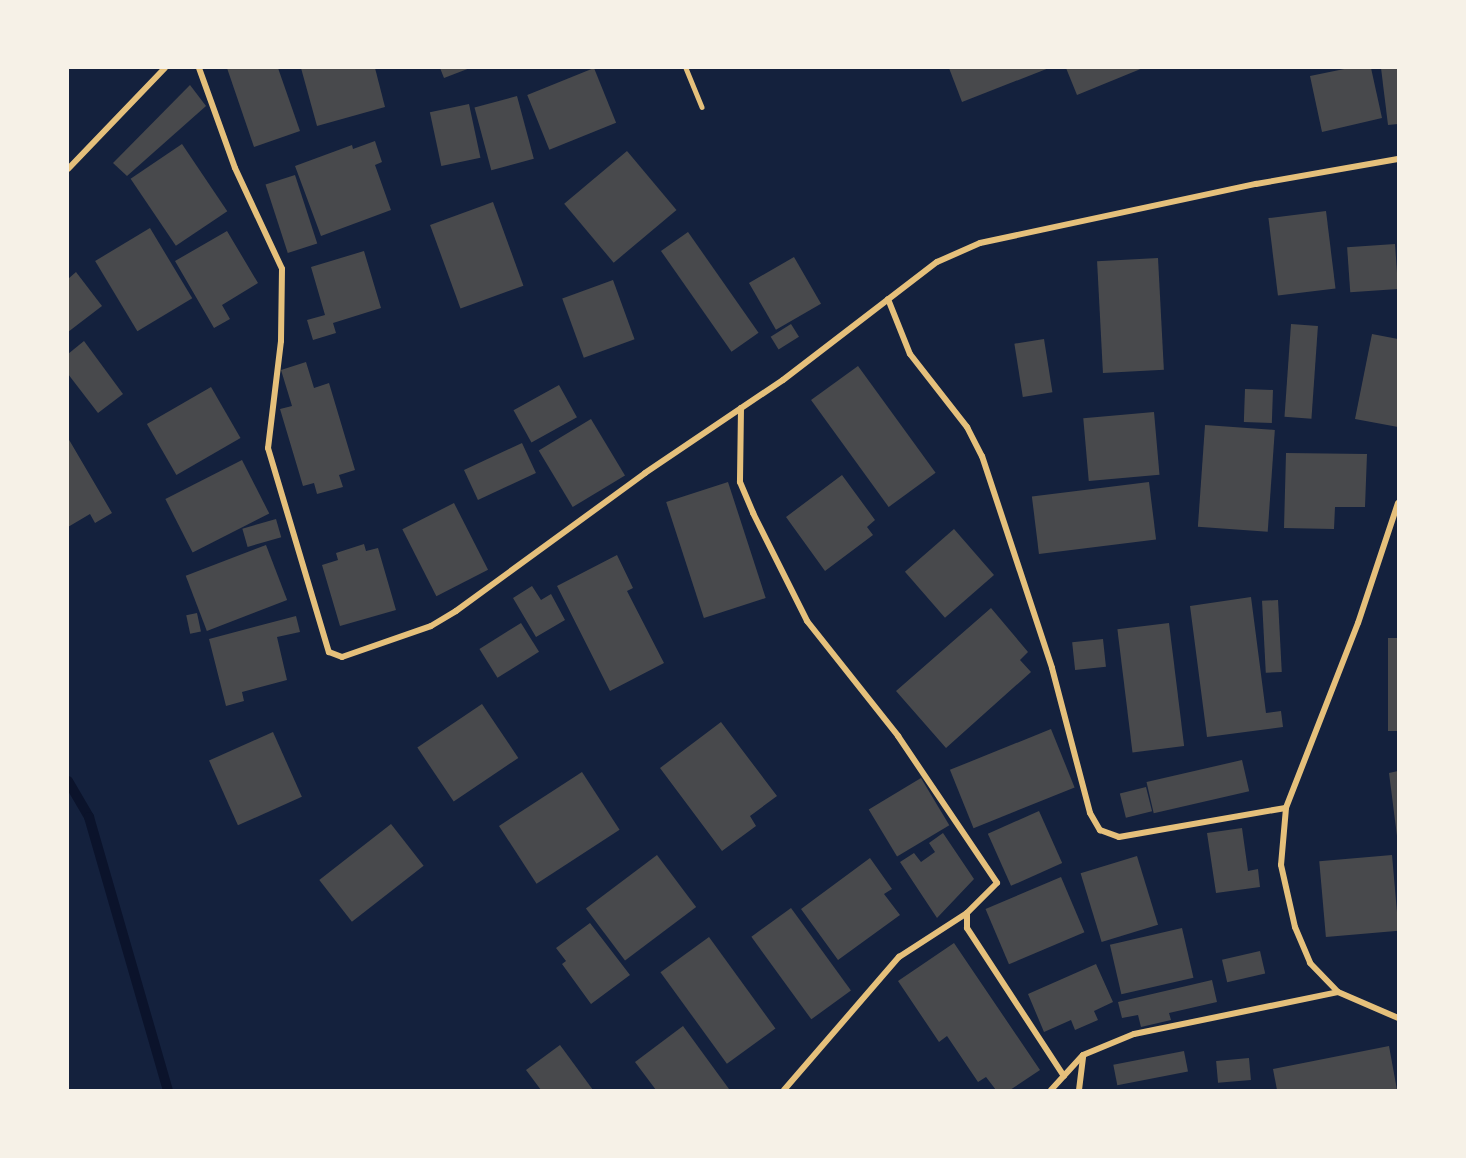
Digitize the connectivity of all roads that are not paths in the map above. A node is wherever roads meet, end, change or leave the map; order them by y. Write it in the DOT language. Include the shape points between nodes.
graph roads {
  1 [pos="165,68"];
  2 [pos="199,68"];
  3 [pos="686,68"];
  4 [pos="702,107"];
  5 [pos="1398,159"];
  6 [pos="68,169"];
  7 [pos="888,299"];
  8 [pos="741,408"];
  9 [pos="1398,503"];
  10 [pos="1286,808"];
  11 [pos="967,913"];
  12 [pos="1338,992"];
  13 [pos="1398,1018"];
  14 [pos="1083,1055"];
  15 [pos="1064,1076"];
  16 [pos="784,1090"];
  17 [pos="1051,1090"];
  18 [pos="1079,1090"];
  1 -- 6 [label="street"];
  2 -- 8 [label="street" via="234,168 282,269 281,341 268,448 329,652 342,657 431,626"];
  3 -- 4 [label="lane"];
  5 -- 7 [label="street" via="1256,184 980,243 937,262"];
  7 -- 8 [label="street"];
  7 -- 10 [label="street" via="910,354 967,427 982,456 1052,668 1090,813 1100,830 1119,837"];
  8 -- 11 [label="street" via="740,482 807,621 898,736 997,883"];
  9 -- 10 [label="street" via="1358,623"];
  10 -- 12 [label="street" via="1281,865 1295,927 1310,963"];
  11 -- 15 [label="street" via="967,928"];
  11 -- 16 [label="street" via="899,957"];
  12 -- 13 [label="street"];
  12 -- 14 [label="street" via="1134,1034"];
  14 -- 15 [label="street"];
  14 -- 18 [label="street"];
  15 -- 17 [label="street"];
}
